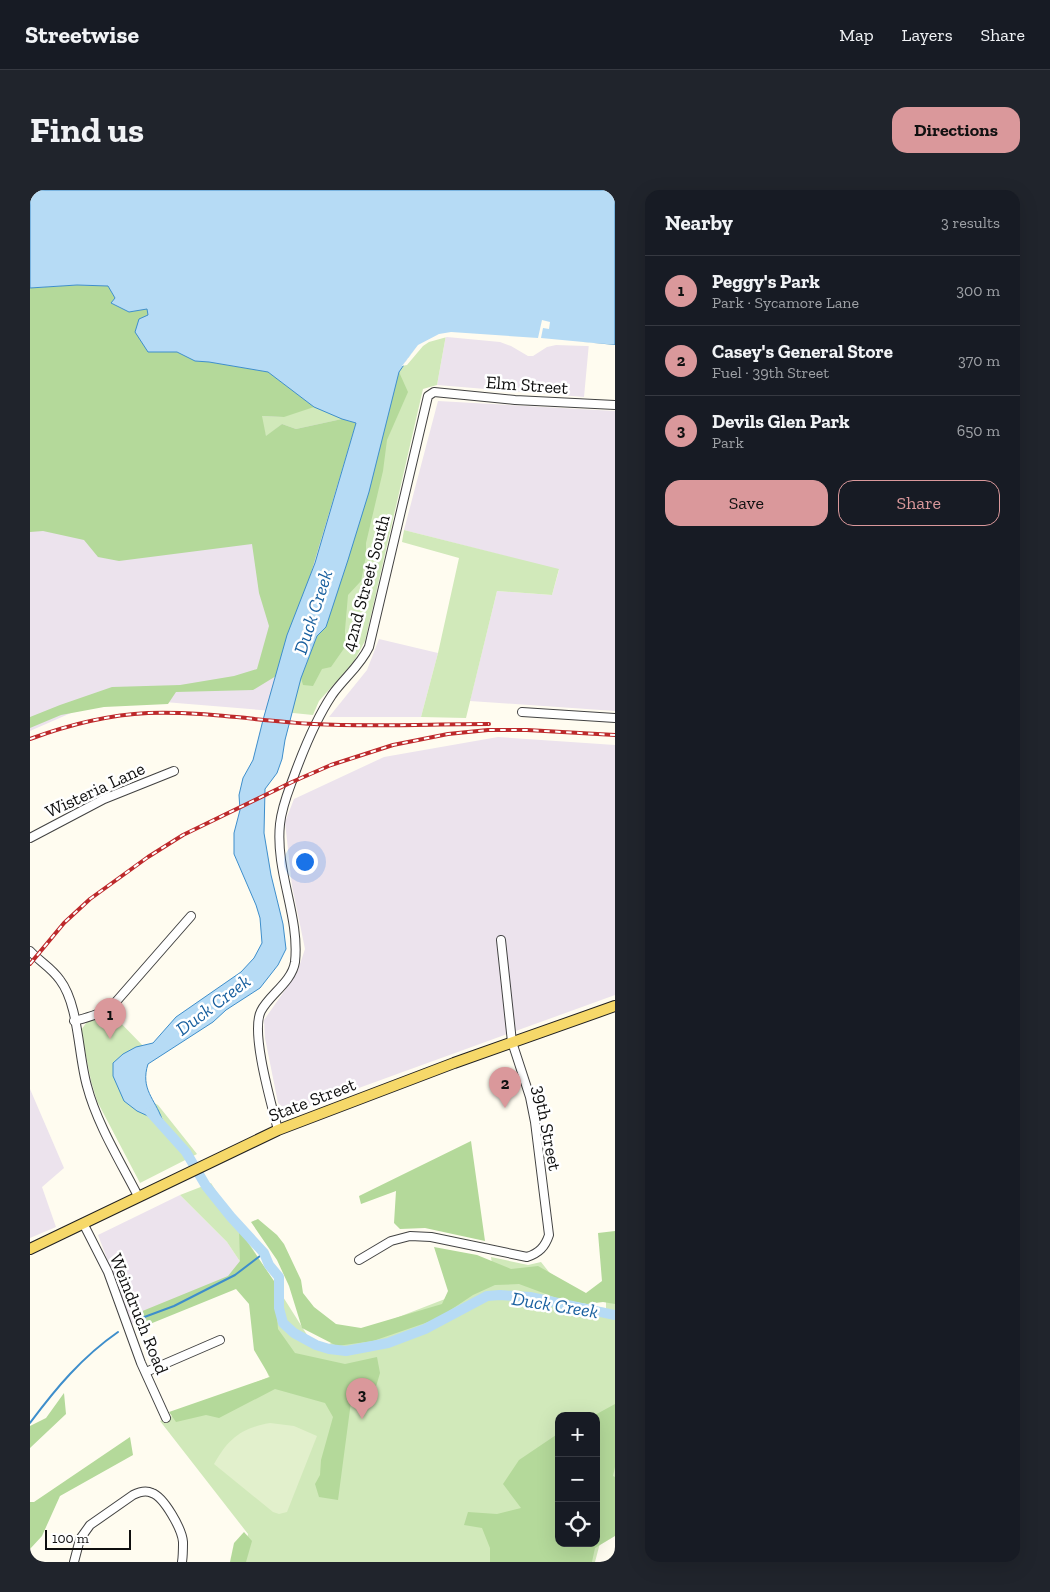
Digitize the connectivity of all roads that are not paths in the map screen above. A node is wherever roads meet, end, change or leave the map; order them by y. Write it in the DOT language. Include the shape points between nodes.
graph roads {
  1 [pos="438,392"];
  2 [pos="615,405"];
  3 [pos="522,712"];
  4 [pos="615,718"];
  5 [pos="174,772"];
  6 [pos="30,838"];
  7 [pos="192,916"];
  8 [pos="501,940"];
  9 [pos="30,951"];
  10 [pos="615,1006"];
  11 [pos="74,1021"];
  12 [pos="512,1042"];
  13 [pos="278,1130"];
  14 [pos="138,1196"];
  15 [pos="83,1223"];
  16 [pos="30,1249"];
  17 [pos="359,1260"];
  18 [pos="220,1340"];
  19 [pos="146,1372"];
  20 [pos="166,1418"];
  21 [pos="74,1562"];
  22 [pos="182,1562"];
  1 -- 2 [label="street, Elm Street"];
  1 -- 13 [label="street, 42nd Street South" via="428,396 364,659 333,694 315,724 282,806 279,843 296,948 294,966 260,1012 257,1027"];
  3 -- 4 [label="street"];
  5 -- 6 [label="street, Wisteria Lane" via="104,799"];
  7 -- 11 [label="street" via="114,1004 94,1016"];
  8 -- 12 [label="street, 39th Street"];
  9 -- 11 [label="street" via="52,970 66,989"];
  10 -- 12 [label="main road, State Street"];
  11 -- 14 [label="street" via="94,1106"];
  12 -- 13 [label="main road, State Street"];
  12 -- 17 [label="street, 39th Street" via="535,1122 549,1235 547,1244 527,1257 430,1236 410,1236 391,1241"];
  13 -- 14 [label="main road, State Street"];
  14 -- 15 [label="main road, State Street"];
  15 -- 16 [label="main road, State Street"];
  15 -- 19 [label="street, Weindruch Road" via="108,1272"];
  18 -- 19 [label="street"];
  19 -- 20 [label="street, Weindruch Road"];
  21 -- 22 [label="street" via="80,1539 90,1525 141,1492 156,1495 174,1519 183,1541"];
}
